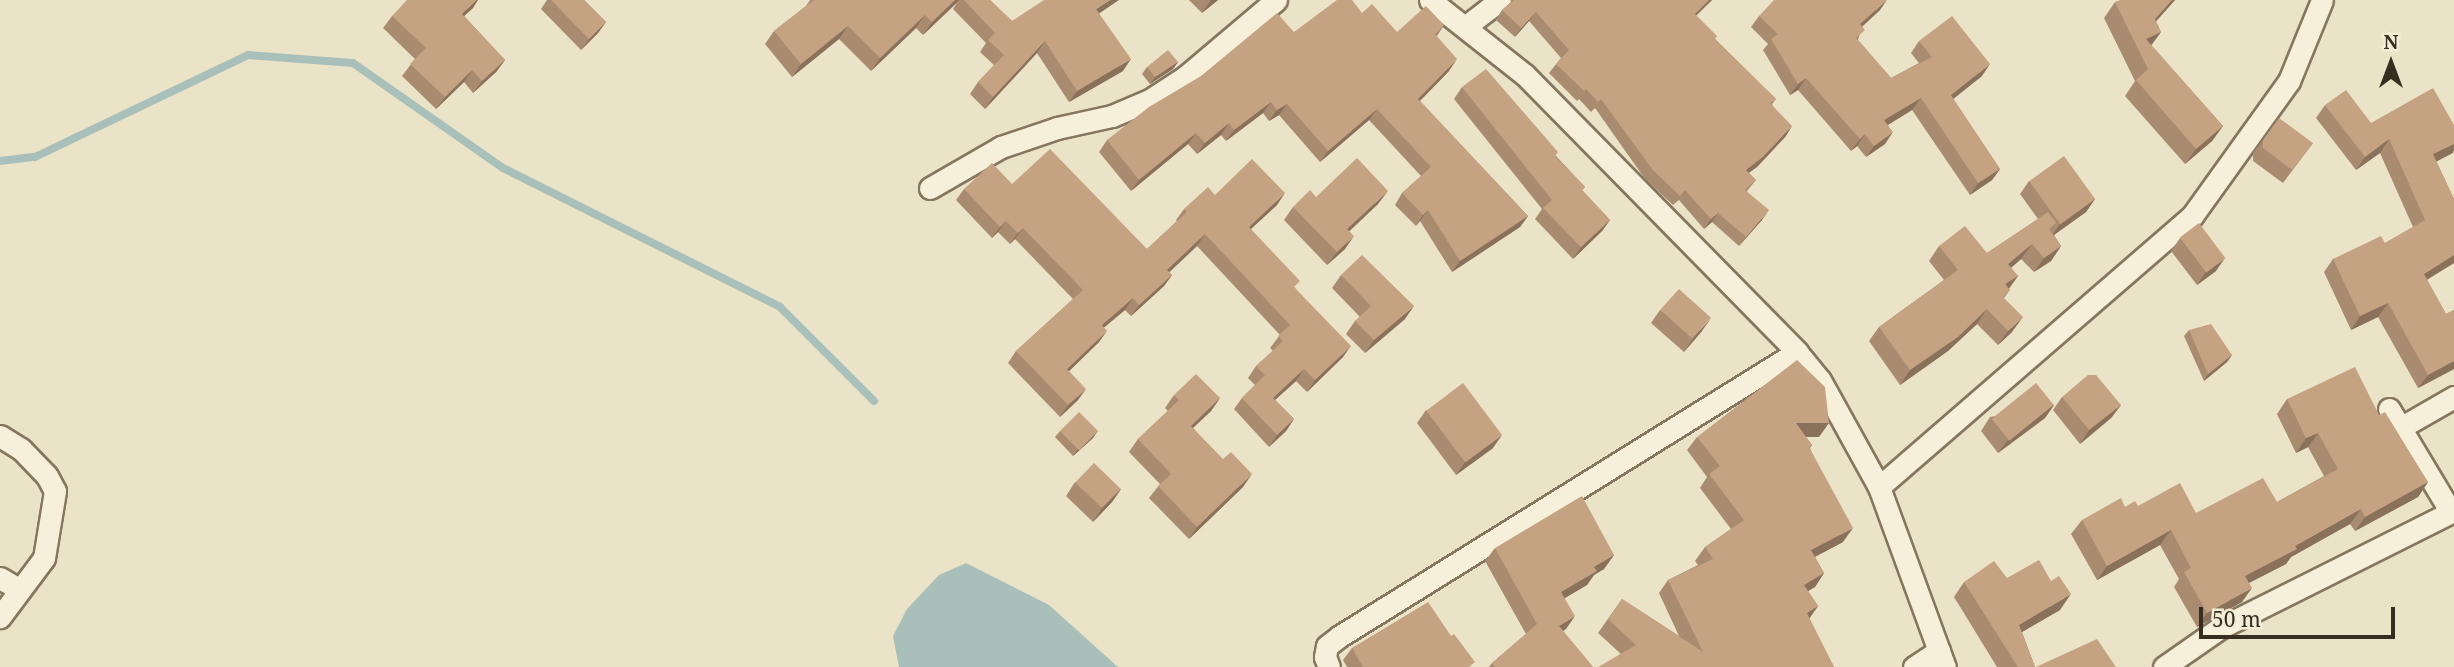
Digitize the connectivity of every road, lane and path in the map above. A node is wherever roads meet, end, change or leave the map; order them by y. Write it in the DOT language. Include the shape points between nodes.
graph roads {
  1 [pos="1276,0"];
  2 [pos="1430,0"];
  3 [pos="1500,0"];
  4 [pos="2322,0"];
  5 [pos="1465,27"];
  6 [pos="930,188"];
  7 [pos="1797,352"];
  8 [pos="2454,397"];
  9 [pos="2389,409"];
  10 [pos="2400,428"];
  11 [pos="0,436"];
  12 [pos="1879,487"];
  13 [pos="2453,511"];
  14 [pos="0,578"];
  15 [pos="20,590"];
  16 [pos="0,617"];
  17 [pos="1942,659"];
  18 [pos="1329,667"];
  19 [pos="1914,667"];
  20 [pos="2164,667"];
  1 -- 6 [label="street" via="1185,77 1148,101 1112,116 1001,147"];
  2 -- 5 [label="street"];
  3 -- 5 [label="street"];
  4 -- 12 [label="street" via="2289,81 2192,216"];
  5 -- 7 [label="street" via="1525,75"];
  7 -- 12 [label="street" via="1821,380"];
  7 -- 18 [label="street" via="1340,636 1327,646"];
  8 -- 10 [label="street"];
  9 -- 10 [label="street"];
  10 -- 13 [label="street"];
  11 -- 15 [label="street" via="21,449 55,491 44,558"];
  12 -- 17 [label="street"];
  13 -- 20 [label="street" via="2220,628"];
  14 -- 15 [label="street"];
  15 -- 16 [label="street"];
  17 -- 19 [label="street"];
}
